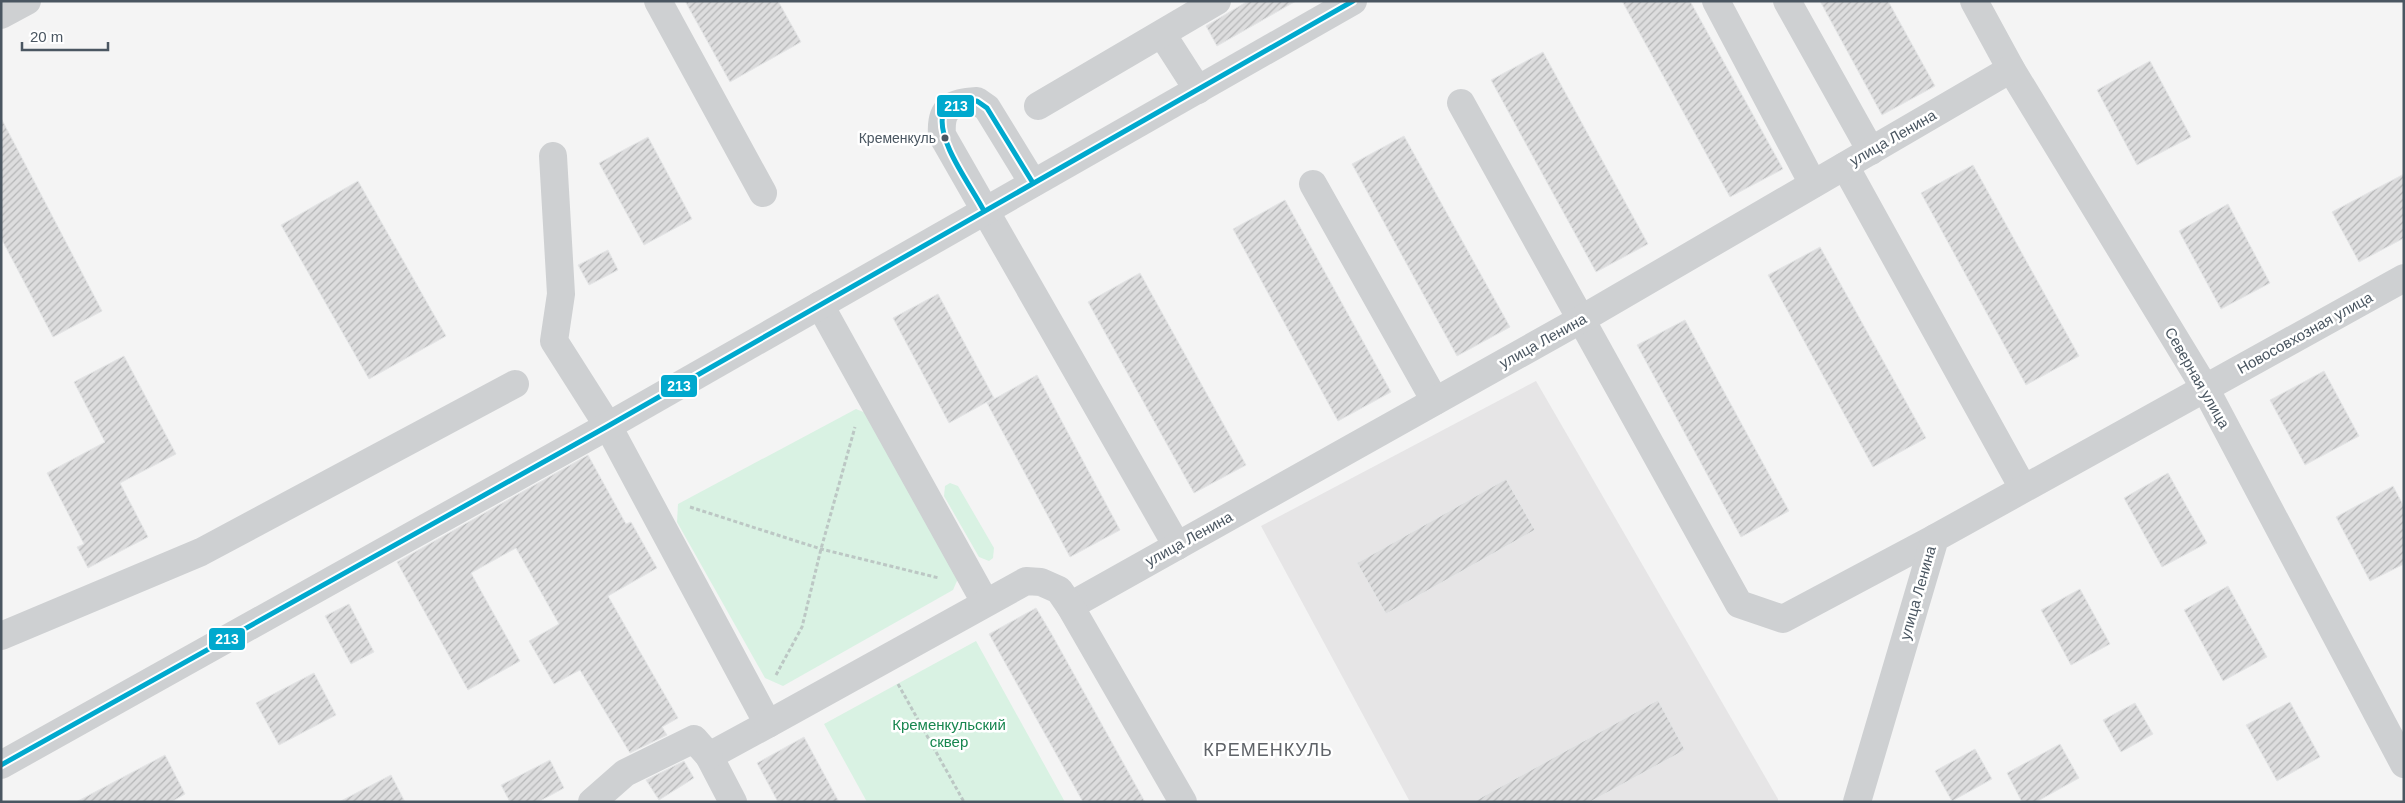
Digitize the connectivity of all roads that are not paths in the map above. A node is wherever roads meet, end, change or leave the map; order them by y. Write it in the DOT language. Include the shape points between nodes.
graph roads {
  1 [pos="27,1"];
  2 [pos="658,1"];
  3 [pos="1217,1"];
  4 [pos="1353,1"];
  5 [pos="1716,1"];
  6 [pos="1787,1"];
  7 [pos="1974,1"];
  8 [pos="1,15"];
  9 [pos="1162,34"];
  10 [pos="2011,69"];
  11 [pos="1198,90"];
  12 [pos="1461,103"];
  13 [pos="1038,106"];
  14 [pos="1871,150"];
  15 [pos="553,156"];
  16 [pos="1845,166"];
  17 [pos="1033,183"];
  18 [pos="1313,184"];
  19 [pos="1813,184"];
  20 [pos="763,193"];
  21 [pos="984,211"];
  22 [pos="2404,278"];
  23 [pos="820,305"];
  24 [pos="1580,320"];
  25 [pos="515,384"];
  26 [pos="2205,388"];
  27 [pos="1435,401"];
  28 [pos="608,426"];
  29 [pos="2024,488"];
  30 [pos="1934,538"];
  31 [pos="1176,546"];
  32 [pos="985,602"];
  33 [pos="1070,606"];
  34 [pos="1,636"];
  35 [pos="768,724"];
  36 [pos="709,756"];
  37 [pos="2403,762"];
  38 [pos="1,765"];
  39 [pos="592,802"];
  40 [pos="733,802"];
  41 [pos="1183,802"];
  42 [pos="1857,802"];
  1 -- 8 [label="street"];
  2 -- 20 [label="street"];
  3 -- 9 [label="street"];
  4 -- 11 [label="street"];
  5 -- 19 [label="street"];
  6 -- 14 [label="street"];
  7 -- 10 [label="street, Северная улица"];
  9 -- 11 [label="street"];
  9 -- 13 [label="street"];
  10 -- 14 [label="street, улица Ленина"];
  10 -- 26 [label="street, Северная улица"];
  11 -- 17 [label="street"];
  12 -- 24 [label="street"];
  14 -- 16 [label="street, улица Ленина"];
  15 -- 28 [label="street" via="561,294 554,341"];
  16 -- 19 [label="street, улица Ленина"];
  16 -- 29 [label="street"];
  17 -- 21 [label="street"];
  17 -- 21 [label="street" via="987,108 977,101 960,102 946,109 941,120 942,135"];
  18 -- 27 [label="street"];
  19 -- 24 [label="street, улица Ленина"];
  21 -- 23 [label="street"];
  21 -- 31 [label="street"];
  22 -- 26 [label="street, Новосовхозная улица"];
  23 -- 28 [label="street"];
  23 -- 32 [label="street"];
  24 -- 27 [label="street, улица Ленина"];
  24 -- 30 [label="street" via="1739,604 1783,619"];
  25 -- 34 [label="street" via="201,552"];
  26 -- 29 [label="street, улица Ленина"];
  26 -- 37 [label="street, Северная улица"];
  27 -- 31 [label="street, улица Ленина"];
  28 -- 35 [label="street"];
  28 -- 38 [label="street"];
  29 -- 30 [label="street, улица Ленина"];
  30 -- 42 [label="street, улица Ленина"];
  31 -- 33 [label="street, улица Ленина"];
  32 -- 33 [label="street" via="1026,581 1041,582 1059,590"];
  32 -- 35 [label="street"];
  33 -- 41 [label="street"];
  35 -- 36 [label="street"];
  36 -- 39 [label="street" via="694,739 625,773"];
  36 -- 40 [label="street"];
}
